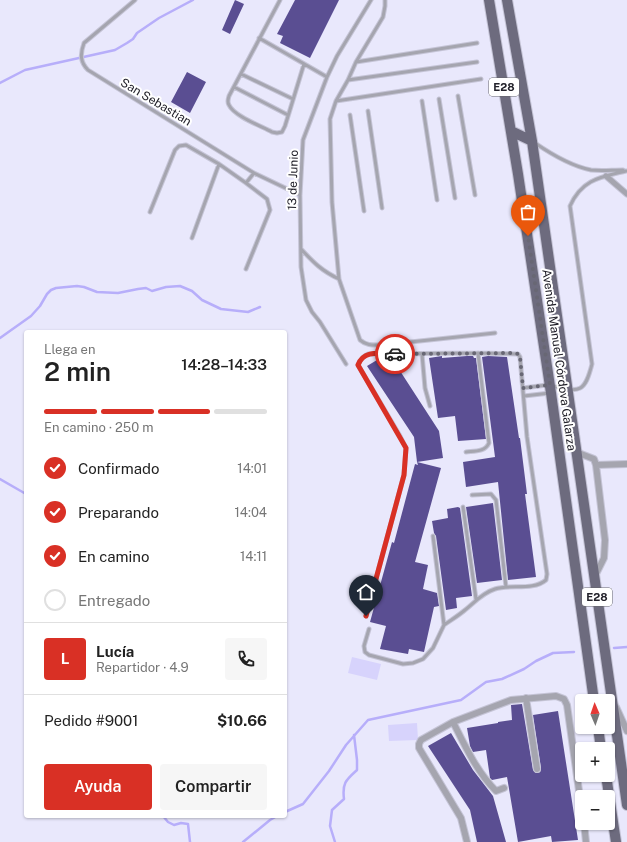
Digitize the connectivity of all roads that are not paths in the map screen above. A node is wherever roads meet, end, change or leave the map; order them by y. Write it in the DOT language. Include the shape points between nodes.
graph roads {
  1 [pos="135,0"];
  2 [pos="280,0"];
  3 [pos="371,0"];
  4 [pos="385,0"];
  5 [pos="489,0"];
  6 [pos="507,0"];
  7 [pos="259,38"];
  8 [pos="477,43"];
  9 [pos="356,62"];
  10 [pos="477,62"];
  11 [pos="304,64"];
  12 [pos="241,74"];
  13 [pos="327,77"];
  14 [pos="481,79"];
  15 [pos="348,80"];
  16 [pos="234,87"];
  17 [pos="458,96"];
  18 [pos="293,99"];
  19 [pos="439,100"];
  20 [pos="336,101"];
  21 [pos="422,101"];
  22 [pos="368,111"];
  23 [pos="288,115"];
  24 [pos="350,115"];
  25 [pos="511,131"];
  26 [pos="532,141"];
  27 [pos="219,164"];
  28 [pos="627,171"];
  29 [pos="254,173"];
  30 [pos="606,176"];
  31 [pos="246,183"];
  32 [pos="627,194"];
  33 [pos="300,195"];
  34 [pos="475,195"];
  35 [pos="455,198"];
  36 [pos="437,200"];
  37 [pos="382,208"];
  38 [pos="364,211"];
  39 [pos="150,212"];
  40 [pos="192,238"];
  41 [pos="301,249"];
  42 [pos="246,269"];
  43 [pos="339,279"];
  44 [pos="495,332"];
  45 [pos="478,353"];
  46 [pos="422,354"];
  47 [pos="346,364"];
  48 [pos="523,388"];
  49 [pos="551,389"];
  50 [pos="568,390"];
  51 [pos="524,396"];
  52 [pos="430,406"];
  53 [pos="466,452"];
  54 [pos="576,452"];
  55 [pos="627,464"];
  56 [pos="596,465"];
  57 [pos="472,495"];
  58 [pos="463,507"];
  59 [pos="433,536"];
  60 [pos="594,577"];
  61 [pos="506,587"];
  62 [pos="476,599"];
  63 [pos="366,616"];
  64 [pos="444,625"];
  65 [pos="369,629"];
  66 [pos="593,694"];
  67 [pos="611,694"];
  68 [pos="526,698"];
  69 [pos="615,706"];
  70 [pos="453,722"];
  71 [pos="615,724"];
  72 [pos="627,731"];
  73 [pos="537,769"];
  74 [pos="607,782"];
  75 [pos="504,788"];
  76 [pos="579,790"];
  77 [pos="627,805"];
  78 [pos="585,830"];
  79 [pos="468,842"];
  80 [pos="586,842"];
  81 [pos="616,842"];
  1 -- 29 [label="lane, San Sebastian" via="84,43 81,50 83,65"];
  2 -- 7 [label="lane"];
  3 -- 13 [label="lane, 13 de Junio"];
  4 -- 9 [label="lane" via="383,16"];
  5 -- 25 [label="main road, Avenida Manuel Córdova Galarza / E28"];
  6 -- 26 [label="main road, Avenida Manuel Córdova Galarza / E28"];
  7 -- 11 [label="lane"];
  7 -- 12 [label="lane"];
  8 -- 9 [label="lane"];
  9 -- 15 [label="lane"];
  10 -- 15 [label="lane"];
  11 -- 13 [label="lane"];
  11 -- 18 [label="lane"];
  12 -- 16 [label="lane"];
  12 -- 18 [label="lane"];
  13 -- 33 [label="lane, 13 de Junio" via="303,140"];
  14 -- 20 [label="lane"];
  15 -- 20 [label="lane"];
  16 -- 23 [label="lane"];
  16 -- 23 [label="lane" via="228,101 229,106 236,113 272,132 282,132"];
  17 -- 34 [label="lane"];
  18 -- 23 [label="lane"];
  19 -- 35 [label="lane"];
  20 -- 43 [label="lane" via="330,119 331,186"];
  21 -- 36 [label="lane"];
  22 -- 37 [label="lane"];
  24 -- 38 [label="lane"];
  25 -- 26 [label="main road"];
  25 -- 49 [label="main road, Avenida Manuel Córdova Galarza / E28"];
  26 -- 28 [label="lane" via="547,152 592,170"];
  26 -- 50 [label="main road, Avenida Manuel Córdova Galarza / E28"];
  27 -- 31 [label="lane"];
  27 -- 39 [label="lane" via="186,145 179,146 175,150"];
  27 -- 40 [label="lane"];
  28 -- 30 [label="lane"];
  29 -- 31 [label="lane"];
  29 -- 33 [label="lane, San Sebastian"];
  30 -- 32 [label="street"];
  30 -- 50 [label="lane" via="592,180 574,197 570,206 592,364 584,385 578,390"];
  31 -- 42 [label="lane" via="267,199 270,210"];
  33 -- 41 [label="lane, 13 de Junio"];
  41 -- 43 [label="lane" via="325,272"];
  41 -- 47 [label="lane, 13 de Junio" via="306,300"];
  43 -- 44 [label="lane" via="360,340 364,344 382,345"];
  45 -- 46 [label="lane"];
  45 -- 48 [label="lane" via="518,354"];
  45 -- 53 [label="lane" via="489,443 484,450"];
  46 -- 52 [label="lane" via="425,388"];
  46 -- 63 [label="lane" via="368,354 358,365 406,448 404,475"];
  48 -- 49 [label="lane"];
  48 -- 51 [label="lane"];
  49 -- 50 [label="lane"];
  49 -- 51 [label="lane"];
  49 -- 66 [label="main road, Avenida Manuel Córdova Galarza / E28"];
  50 -- 54 [label="main road, Avenida Manuel Córdova Galarza / E28"];
  51 -- 61 [label="lane" via="527,437 547,574 541,585"];
  54 -- 56 [label="street" via="594,459"];
  54 -- 60 [label="main road, Avenida Manuel Córdova Galarza / E28"];
  55 -- 56 [label="street"];
  56 -- 60 [label="street" via="605,540 604,558"];
  57 -- 61 [label="lane" via="491,494 496,500"];
  58 -- 62 [label="lane"];
  59 -- 64 [label="lane"];
  60 -- 67 [label="main road, Avenida Manuel Córdova Galarza / E28"];
  61 -- 62 [label="lane" via="494,589"];
  62 -- 64 [label="lane"];
  64 -- 65 [label="lane" via="433,648 423,659 403,664 365,652 364,646"];
  68 -- 70 [label="street" via="511,700"];
  68 -- 73 [label="street"];
  68 -- 76 [label="street" via="556,696 564,699"];
  69 -- 72 [label="street, Avenida Manuel Córdova Galarza"];
  70 -- 75 [label="street" via="471,757 490,784 496,790"];
  70 -- 79 [label="street" via="421,740 419,748 461,818"];
  71 -- 77 [label="main road, Avenida Manuel Córdova Galarza / E28"];
  74 -- 81 [label="main road"];
  78 -- 80 [label="street"];
}
